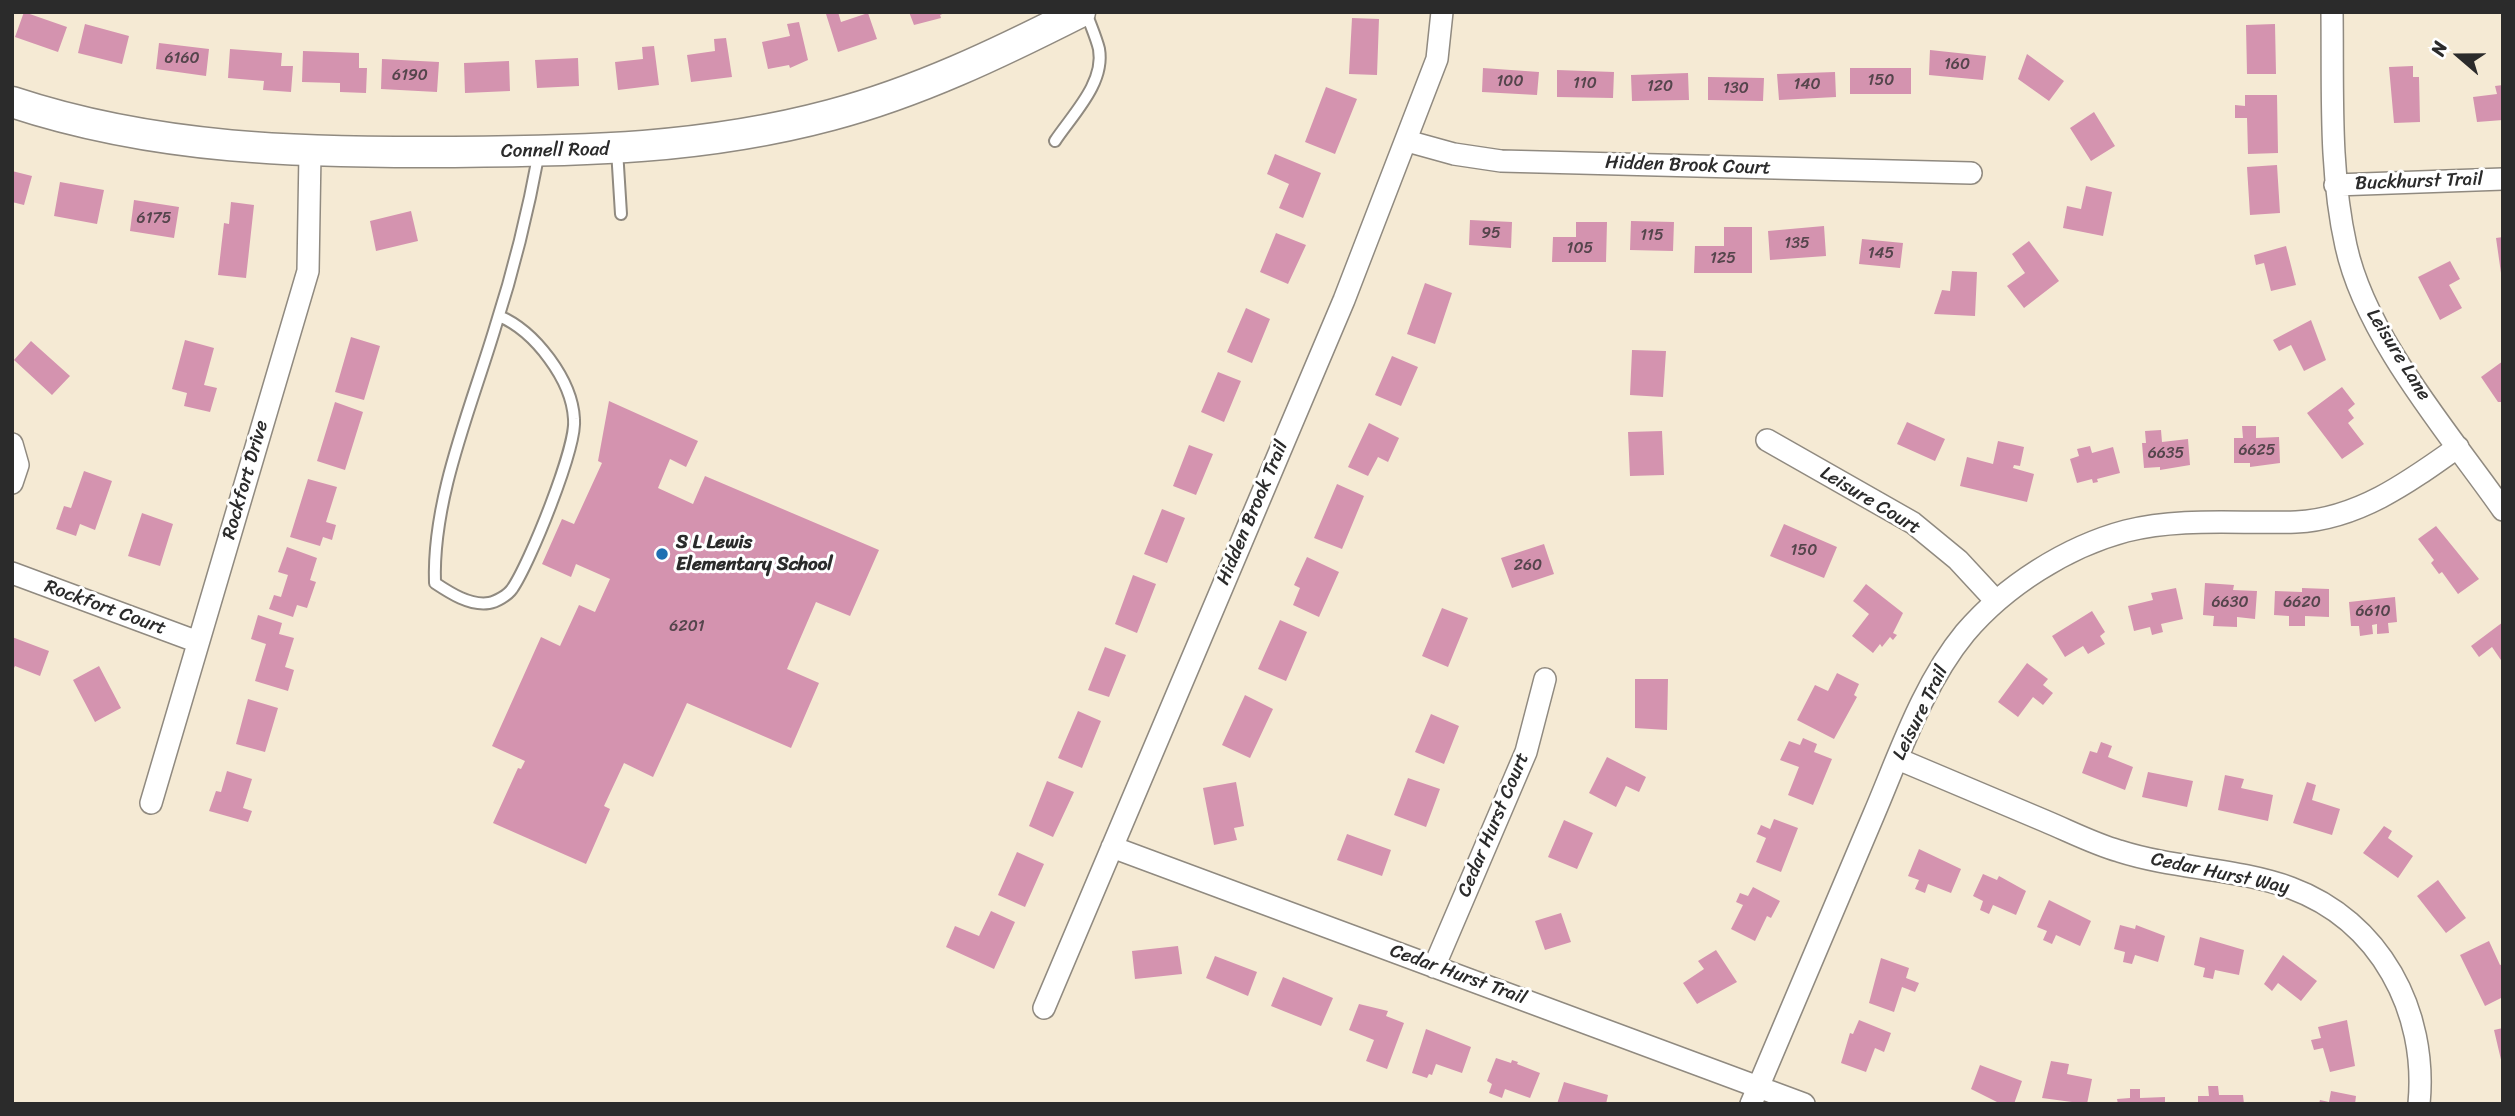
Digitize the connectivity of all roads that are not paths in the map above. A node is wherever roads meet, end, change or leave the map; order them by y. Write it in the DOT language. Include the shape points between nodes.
graph roads {
  1 [pos="1080,12"];
  2 [pos="1086,12"];
  3 [pos="1442,12"];
  4 [pos="2332,12"];
  5 [pos="12,102"];
  6 [pos="1055,141"];
  7 [pos="1407,141"];
  8 [pos="617,150"];
  9 [pos="539,152"];
  10 [pos="310,153"];
  11 [pos="1971,173"];
  12 [pos="2503,179"];
  13 [pos="2335,185"];
  14 [pos="621,214"];
  15 [pos="499,316"];
  16 [pos="1767,440"];
  17 [pos="12,444"];
  18 [pos="2458,447"];
  19 [pos="12,483"];
  20 [pos="2503,510"];
  21 [pos="12,573"];
  22 [pos="1996,601"];
  23 [pos="198,642"];
  24 [pos="1545,679"];
  25 [pos="1898,759"];
  26 [pos="151,803"];
  27 [pos="1112,847"];
  28 [pos="1434,967"];
  29 [pos="1044,1008"];
  30 [pos="1755,1095"];
  31 [pos="1804,1104"];
  32 [pos="2419,1104"];
  1 -- 8 [label="street, Connell Road" via="991,57 832,115 746,135"];
  2 -- 6 [label="lane" via="1099,49 1099,71"];
  3 -- 7 [label="street, Hidden Brook Trail" via="1437,59"];
  4 -- 13 [label="street, Leisure Lane"];
  5 -- 10 [label="street, Connell Road" via="161,138"];
  7 -- 11 [label="street, Hidden Brook Court" via="1501,161"];
  7 -- 27 [label="street, Hidden Brook Trail"];
  8 -- 9 [label="street, Connell Road"];
  8 -- 14 [label="lane"];
  9 -- 10 [label="street, Connell Road"];
  9 -- 15 [label="lane" via="523,240"];
  10 -- 23 [label="street, Rockfort Drive" via="308,271"];
  12 -- 13 [label="street, Buckhurst Trail"];
  13 -- 18 [label="street, Leisure Lane" via="2346,248 2370,312 2393,355"];
  15 -- 15 [label="lane" via="442,504 434,556 435,583 473,602 491,603 510,592 535,543 575,428 568,390 539,348 513,322"];
  16 -- 22 [label="street, Leisure Court" via="1913,523 1958,560"];
  17 -- 19 [label="street" via="18,465"];
  18 -- 20 [label="street, Leisure Lane"];
  18 -- 22 [label="street, Leisure Trail" via="2403,487 2353,510 2299,522 2188,522 2125,531 2056,559"];
  21 -- 23 [label="street, Rockfort Court"];
  22 -- 25 [label="street, Leisure Trail" via="1941,667"];
  23 -- 26 [label="street, Rockfort Drive"];
  24 -- 28 [label="street, Cedar Hurst Court" via="1526,752"];
  25 -- 30 [label="street, Leisure Trail"];
  25 -- 32 [label="street, Cedar Hurst Way" via="2117,851 2258,879 2326,905 2380,953 2399,983 2420,1049"];
  27 -- 28 [label="street, Cedar Hurst Trail"];
  27 -- 29 [label="street, Hidden Brook Trail"];
  28 -- 30 [label="street, Cedar Hurst Trail"];
  30 -- 31 [label="street, Cedar Hurst Trail"];
}
